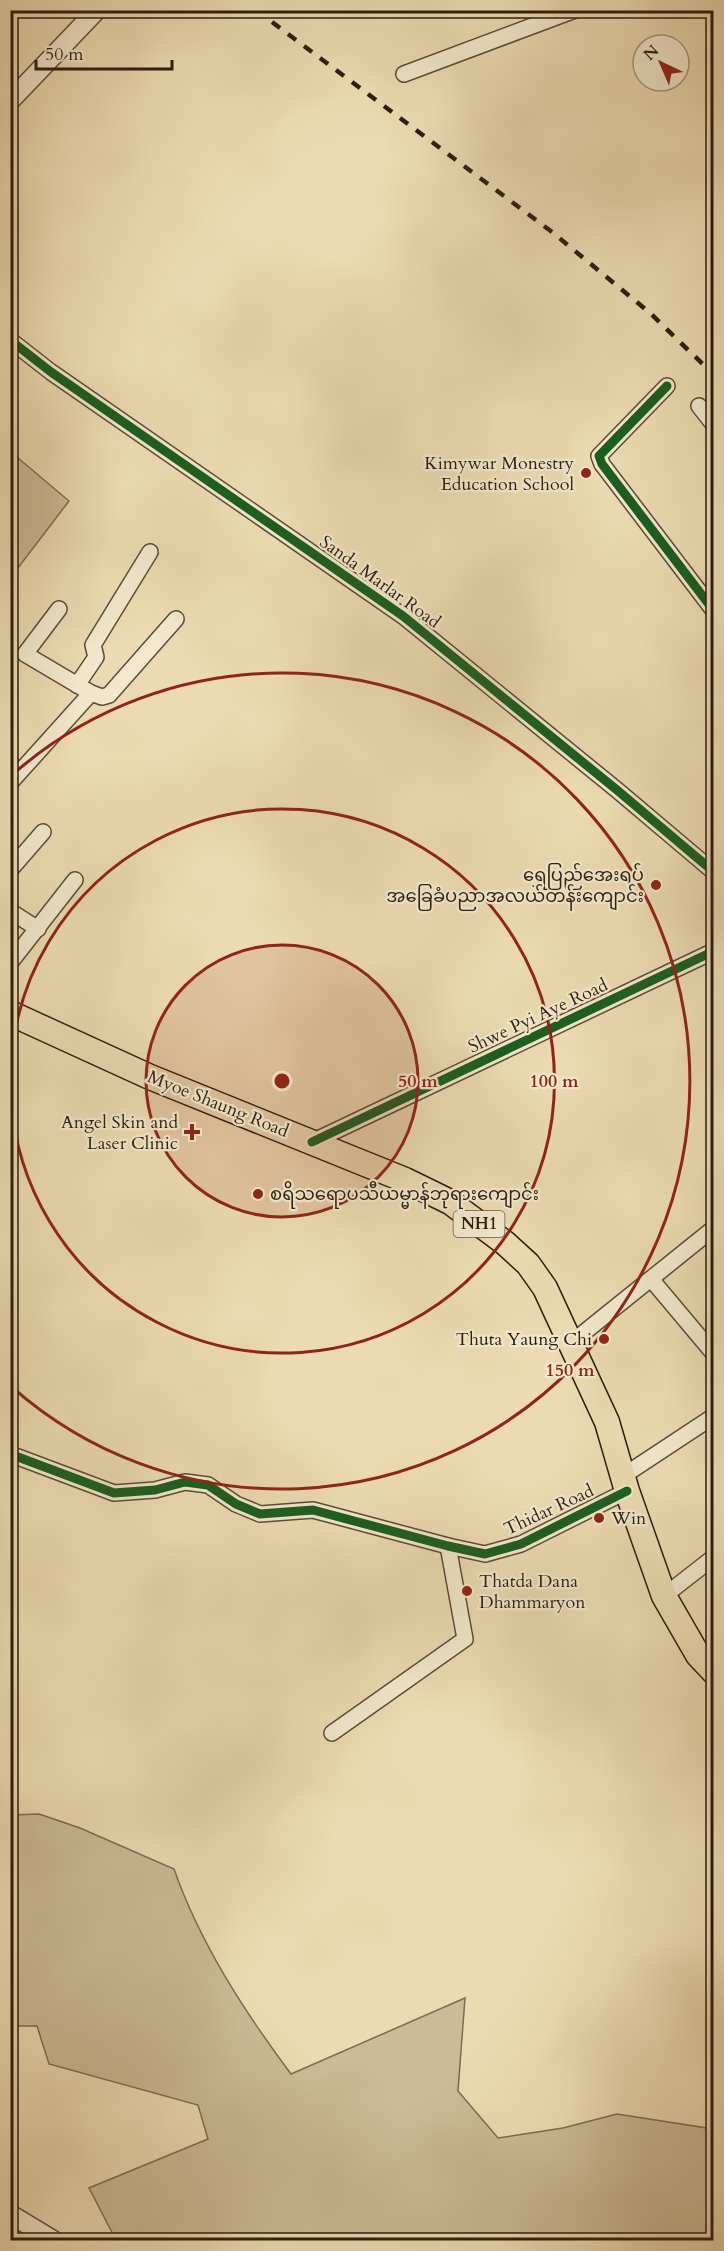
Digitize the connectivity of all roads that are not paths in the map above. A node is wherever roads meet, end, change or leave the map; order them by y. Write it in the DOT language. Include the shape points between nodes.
graph roads {
  1 [pos="97,10"];
  2 [pos="575,10"];
  3 [pos="404,74"];
  4 [pos="10,101"];
  5 [pos="10,340"];
  6 [pos="667,386"];
  7 [pos="699,406"];
  8 [pos="714,425"];
  9 [pos="150,552"];
  10 [pos="59,609"];
  11 [pos="714,611"];
  12 [pos="176,619"];
  13 [pos="77,685"];
  14 [pos="91,693"];
  15 [pos="10,783"];
  16 [pos="43,832"];
  17 [pos="10,870"];
  18 [pos="714,872"];
  19 [pos="75,880"];
  20 [pos="10,911"];
  21 [pos="38,929"];
  22 [pos="714,951"];
  23 [pos="10,963"];
  24 [pos="10,1013"];
  25 [pos="312,1142"];
  26 [pos="714,1228"];
  27 [pos="651,1279"];
  28 [pos="571,1343"];
  29 [pos="714,1354"];
  30 [pos="714,1416"];
  31 [pos="10,1454"];
  32 [pos="625,1483"];
  33 [pos="448,1546"];
  34 [pos="714,1557"];
  35 [pos="664,1596"];
  36 [pos="714,1672"];
  37 [pos="332,1733"];
  38 [pos="10,2214"];
  39 [pos="53,2241"];
  1 -- 4 [label="street"];
  2 -- 3 [label="street"];
  5 -- 18 [label="street, Sanda Marlar Road" via="404,616"];
  6 -- 11 [label="street" via="599,456"];
  7 -- 8 [label="street"];
  9 -- 13 [label="street" via="93,645 96,657"];
  10 -- 13 [label="street" via="25,654"];
  12 -- 14 [label="street" via="109,694 102,697"];
  13 -- 14 [label="street"];
  14 -- 15 [label="street"];
  16 -- 17 [label="street"];
  19 -- 21 [label="street"];
  20 -- 21 [label="street"];
  21 -- 23 [label="street"];
  22 -- 25 [label="street, Shwe Pyi Aye Road"];
  24 -- 25 [label="highway, Myoe Shaung Road / NH1" via="150,1077"];
  25 -- 28 [label="highway, Myoe Shaung Road / NH1" via="441,1198 505,1243 528,1264 545,1288"];
  26 -- 27 [label="street"];
  27 -- 28 [label="street"];
  27 -- 29 [label="street"];
  28 -- 32 [label="highway, Myoe Shaung Road / NH1" via="607,1422"];
  30 -- 32 [label="street, Thidar Road"];
  31 -- 33 [label="street, Thidar Road" via="114,1493 155,1490 185,1482 208,1485 260,1514 314,1510"];
  32 -- 33 [label="street, Thidar Road" via="521,1544 485,1554"];
  32 -- 35 [label="highway, Myoe Shaung Road / NH1"];
  33 -- 37 [label="street" via="465,1639"];
  34 -- 35 [label="street"];
  35 -- 36 [label="highway, Myoe Shaung Road / NH1" via="698,1655"];
  38 -- 39 [label="street"];
}
